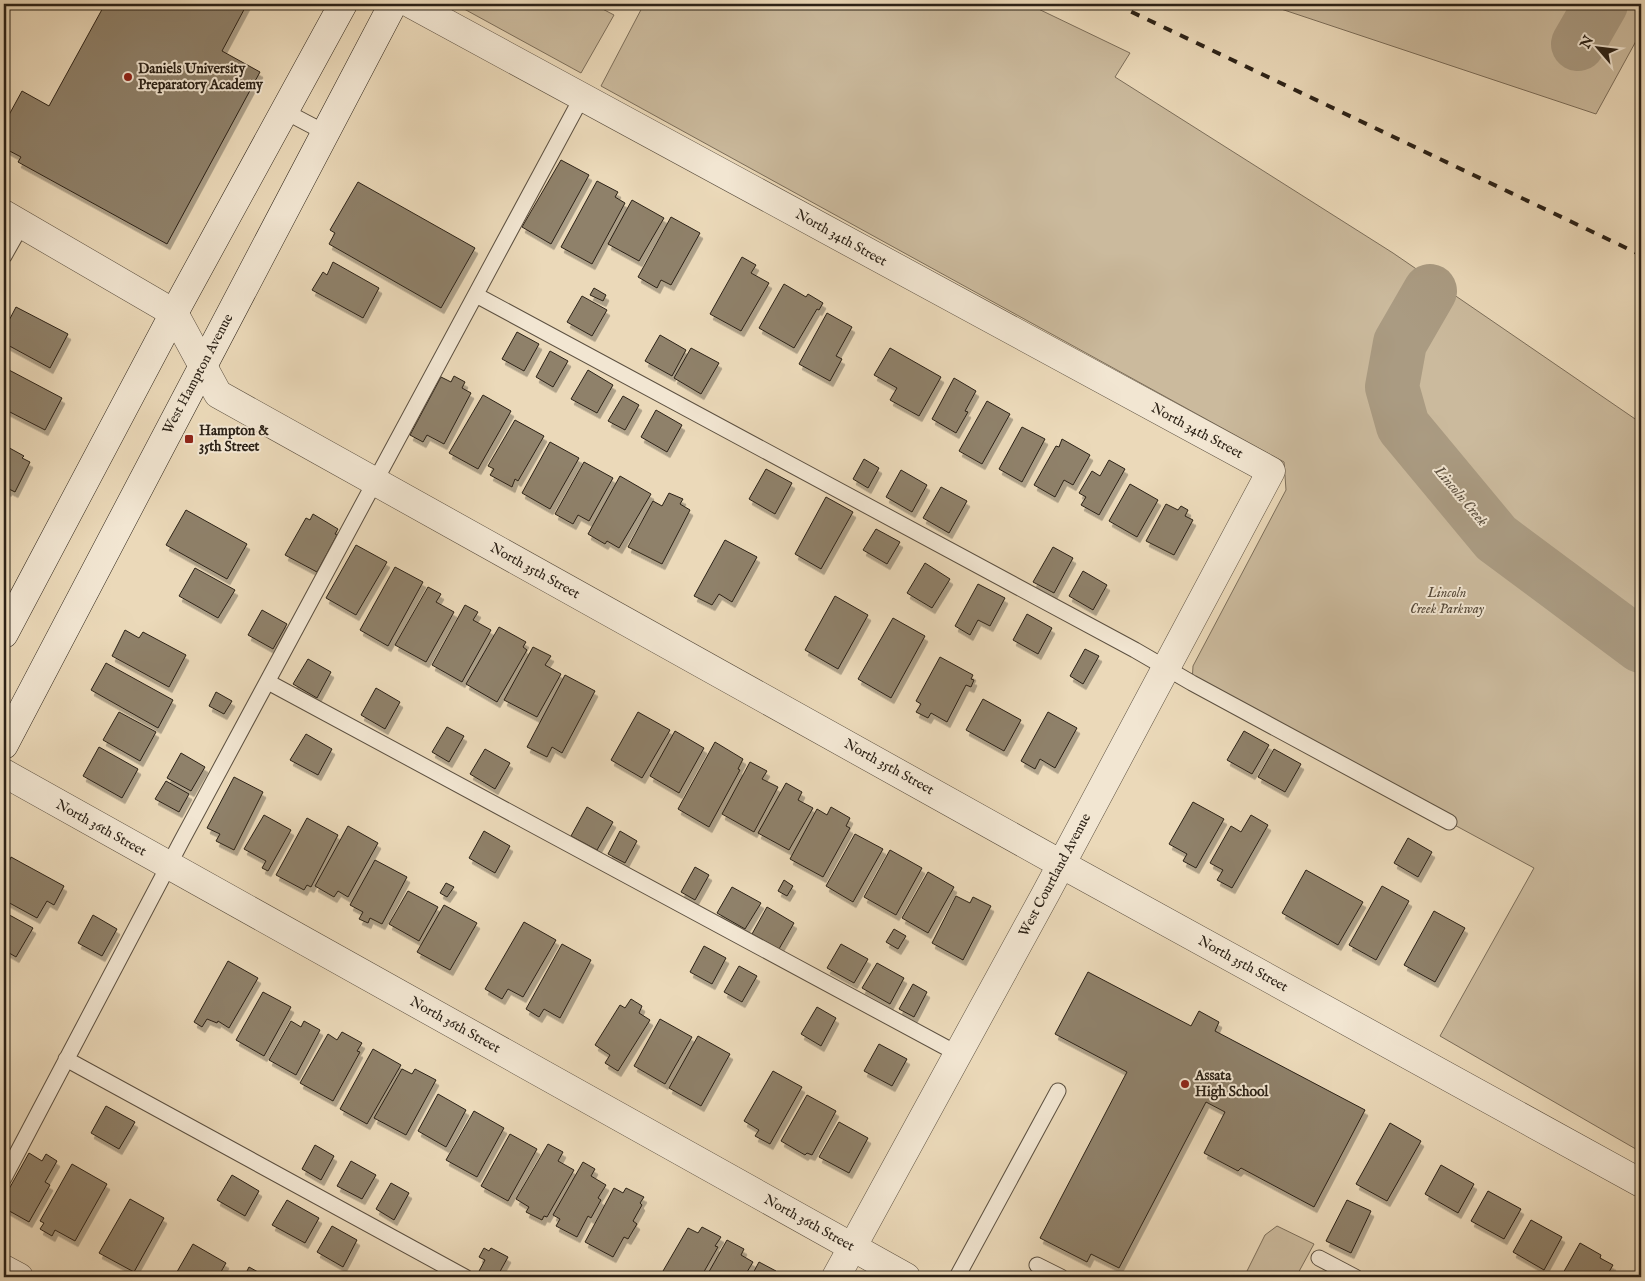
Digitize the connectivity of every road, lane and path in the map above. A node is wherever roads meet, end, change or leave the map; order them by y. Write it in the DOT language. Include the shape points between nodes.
graph roads {
  1 [pos="343,4"];
  2 [pos="393,4"];
  3 [pos="411,4"];
  4 [pos="582,97"];
  5 [pos="284,111"];
  6 [pos="324,132"];
  7 [pos="13,219"];
  8 [pos="4,256"];
  9 [pos="476,294"];
  10 [pos="174,313"];
  11 [pos="202,365"];
  12 [pos="1271,471"];
  13 [pos="375,482"];
  14 [pos="4,634"];
  15 [pos="1166,666"];
  16 [pos="268,682"];
  17 [pos="4,745"];
  18 [pos="4,773"];
  19 [pos="1449,822"];
  20 [pos="1061,864"];
  21 [pos="169,865"];
  22 [pos="958,1054"];
  23 [pos="66,1059"];
  24 [pos="1058,1091"];
  25 [pos="4,1178"];
  26 [pos="1641,1183"];
  27 [pos="852,1247"];
  28 [pos="1319,1258"];
  29 [pos="1038,1265"];
  30 [pos="4,1269"];
  31 [pos="19,1277"];
  32 [pos="465,1277"];
  33 [pos="836,1277"];
  34 [pos="906,1277"];
  35 [pos="958,1277"];
  36 [pos="1061,1277"];
  37 [pos="1355,1277"];
  1 -- 5 [label="street"];
  2 -- 6 [label="street, West Hampton Avenue"];
  3 -- 4 [label="street, North 34th Street"];
  4 -- 9 [label="lane"];
  4 -- 12 [label="street, North 34th Street"];
  5 -- 6 [label="lane"];
  5 -- 10 [label="street"];
  6 -- 11 [label="street, West Hampton Avenue"];
  7 -- 8 [label="lane"];
  7 -- 10 [label="street"];
  9 -- 13 [label="lane"];
  9 -- 15 [label="lane"];
  10 -- 11 [label="street, North 35th Street"];
  10 -- 14 [label="street"];
  11 -- 13 [label="street, North 35th Street" via="218,394"];
  11 -- 17 [label="street, West Hampton Avenue"];
  12 -- 15 [label="street, West Courtland Avenue"];
  13 -- 16 [label="lane"];
  13 -- 20 [label="street, North 35th Street"];
  15 -- 19 [label="lane"];
  15 -- 20 [label="street, West Courtland Avenue"];
  16 -- 21 [label="lane"];
  16 -- 22 [label="lane"];
  18 -- 21 [label="street, North 36th Street"];
  20 -- 22 [label="street, West Courtland Avenue"];
  20 -- 26 [label="street, North 35th Street"];
  21 -- 23 [label="lane"];
  21 -- 27 [label="street, North 36th Street"];
  22 -- 27 [label="street, West Courtland Avenue"];
  23 -- 25 [label="lane"];
  23 -- 32 [label="lane"];
  24 -- 35 [label="lane"];
  27 -- 33 [label="street, West Courtland Avenue"];
  27 -- 34 [label="street, North 36th Street"];
  28 -- 37 [label="lane"];
  29 -- 36 [label="lane"];
  30 -- 31 [label="street"];
}
